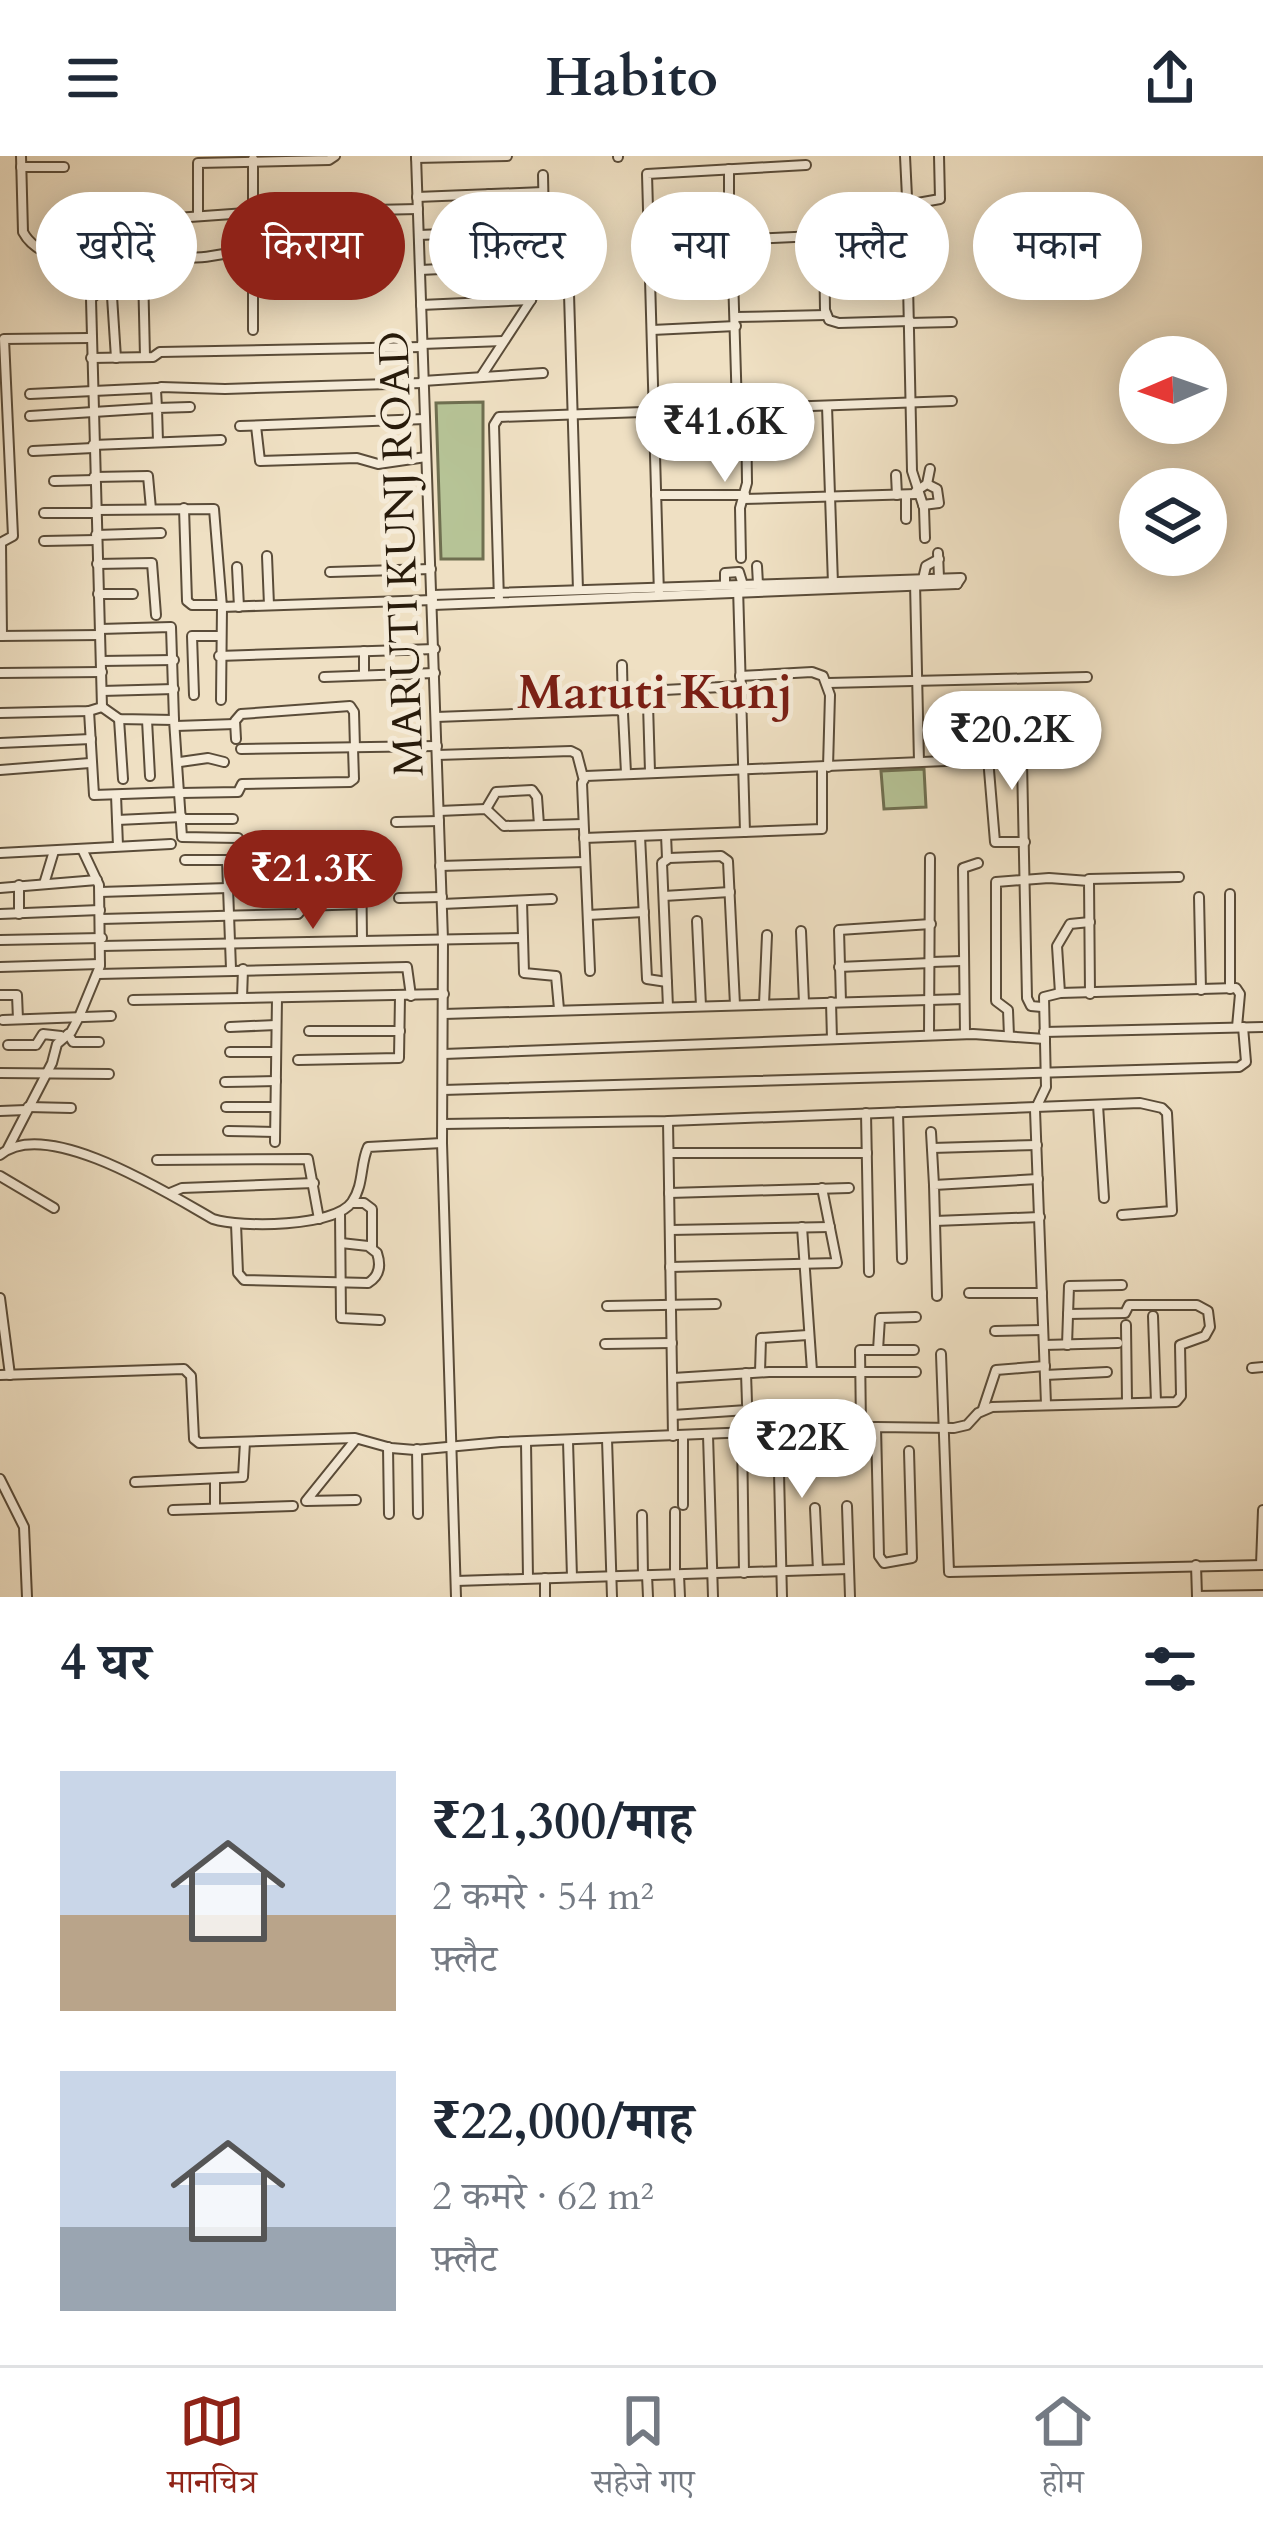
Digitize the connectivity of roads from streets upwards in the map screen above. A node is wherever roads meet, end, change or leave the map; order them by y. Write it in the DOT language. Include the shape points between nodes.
graph roads {
  1 [pos="335,156"];
  2 [pos="507,156"];
  3 [pos="905,156"];
  4 [pos="938,156"];
  5 [pos="416,157"];
  6 [pos="304,158"];
  7 [pos="253,159"];
  8 [pos="21,162"];
  9 [pos="806,165"];
  10 [pos="64,167"];
  11 [pos="729,169"];
  12 [pos="543,175"];
  13 [pos="255,192"];
  14 [pos="543,192"];
  15 [pos="649,192"];
  16 [pos="729,192"];
  17 [pos="429,196"];
  18 [pos="417,197"];
  19 [pos="405,209"];
  20 [pos="418,209"];
  21 [pos="221,213"];
  22 [pos="198,216"];
  23 [pos="419,235"];
  24 [pos="429,235"];
  25 [pos="771,239"];
  26 [pos="36,246"];
  27 [pos="421,270"];
  28 [pos="429,270"];
  29 [pos="91,300"];
  30 [pos="112,300"];
  31 [pos="143,300"];
  32 [pos="253,300"];
  33 [pos="531,300"];
  34 [pos="570,300"];
  35 [pos="651,300"];
  36 [pos="735,300"];
  37 [pos="909,300"];
  38 [pos="422,305"];
  39 [pos="826,314"];
  40 [pos="736,321"];
  41 [pos="910,322"];
  42 [pos="952,322"];
  43 [pos="253,330"];
  44 [pos="652,330"];
  45 [pos="2,338"];
  46 [pos="89,338"];
  47 [pos="503,341"];
  48 [pos="422,345"];
  49 [pos="145,357"];
  50 [pos="90,358"];
  51 [pos="116,358"];
  52 [pos="543,373"];
  53 [pos="482,375"];
  54 [pos="423,382"];
  55 [pos="157,388"];
  56 [pos="91,389"];
  57 [pos="30,394"];
  58 [pos="952,401"];
  59 [pos="911,403"];
  60 [pos="827,406"];
  61 [pos="190,407"];
  62 [pos="157,408"];
  63 [pos="741,409"];
  64 [pos="92,411"];
  65 [pos="654,411"];
  66 [pos="574,413"];
  67 [pos="30,416"];
  68 [pos="425,419"];
  69 [pos="240,426"];
  70 [pos="256,426"];
  71 [pos="221,440"];
  72 [pos="158,442"];
  73 [pos="93,446"];
  74 [pos="4,450"];
  75 [pos="33,452"];
  76 [pos="426,457"];
  77 [pos="930,469"];
  78 [pos="896,475"];
  79 [pos="94,478"];
  80 [pos="54,481"];
  81 [pos="927,484"];
  82 [pos="909,494"];
  83 [pos="656,495"];
  84 [pos="744,497"];
  85 [pos="830,498"];
  86 [pos="923,505"];
  87 [pos="184,508"];
  88 [pos="152,509"];
  89 [pos="96,511"];
  90 [pos="44,513"];
  91 [pos="906,519"];
  92 [pos="161,533"];
  93 [pos="96,538"];
  94 [pos="925,538"];
  95 [pos="44,541"];
  96 [pos="1,542"];
  97 [pos="267,556"];
  98 [pos="741,558"];
  99 [pos="97,564"];
  100 [pos="757,566"];
  101 [pos="238,567"];
  102 [pos="431,569"];
  103 [pos="330,572"];
  104 [pos="939,578"];
  105 [pos="918,581"];
  106 [pos="758,584"];
  107 [pos="833,585"];
  108 [pos="740,587"];
  109 [pos="659,591"];
  110 [pos="133,594"];
  111 [pos="578,594"];
  112 [pos="98,595"];
  113 [pos="499,597"];
  114 [pos="433,600"];
  115 [pos="269,604"];
  116 [pos="221,606"];
  117 [pos="238,607"];
  118 [pos="156,615"];
  119 [pos="100,632"];
  120 [pos="1,636"];
  121 [pos="193,636"];
  122 [pos="219,636"];
  123 [pos="173,637"];
  124 [pos="435,649"];
  125 [pos="364,651"];
  126 [pos="219,656"];
  127 [pos="173,660"];
  128 [pos="622,665"];
  129 [pos="101,666"];
  130 [pos="0,673"];
  131 [pos="435,673"];
  132 [pos="364,675"];
  133 [pos="324,676"];
  134 [pos="1087,677"];
  135 [pos="917,679"];
  136 [pos="740,681"];
  137 [pos="828,683"];
  138 [pos="174,689"];
  139 [pos="102,691"];
  140 [pos="194,695"];
  141 [pos="220,700"];
  142 [pos="101,707"];
  143 [pos="89,711"];
  144 [pos="622,712"];
  145 [pos="0,713"];
  146 [pos="436,716"];
  147 [pos="119,719"];
  148 [pos="147,719"];
  149 [pos="175,723"];
  150 [pos="235,724"];
  151 [pos="91,739"];
  152 [pos="0,743"];
  153 [pos="354,748"];
  154 [pos="437,750"];
  155 [pos="988,758"];
  156 [pos="180,762"];
  157 [pos="224,762"];
  158 [pos="919,762"];
  159 [pos="90,763"];
  160 [pos="825,767"];
  161 [pos="0,770"];
  162 [pos="742,770"];
  163 [pos="650,772"];
  164 [pos="626,773"];
  165 [pos="150,776"];
  166 [pos="583,777"];
  167 [pos="123,779"];
  168 [pos="180,792"];
  169 [pos="116,795"];
  170 [pos="486,809"];
  171 [pos="439,816"];
  172 [pos="182,818"];
  173 [pos="233,819"];
  174 [pos="117,820"];
  175 [pos="396,822"];
  176 [pos="583,824"];
  177 [pos="538,825"];
  178 [pos="745,832"];
  179 [pos="665,835"];
  180 [pos="640,836"];
  181 [pos="238,838"];
  182 [pos="584,838"];
  183 [pos="1025,842"];
  184 [pos="171,844"];
  185 [pos="118,846"];
  186 [pos="54,850"];
  187 [pos="83,851"];
  188 [pos="361,851"];
  189 [pos="0,853"];
  190 [pos="667,858"];
  191 [pos="930,858"];
  192 [pos="184,860"];
  193 [pos="585,862"];
  194 [pos="978,863"];
  195 [pos="440,866"];
  196 [pos="362,869"];
  197 [pos="1179,877"];
  198 [pos="98,880"];
  199 [pos="1088,880"];
  200 [pos="1025,881"];
  201 [pos="44,884"];
  202 [pos="19,885"];
  203 [pos="302,887"];
  204 [pos="0,888"];
  205 [pos="228,888"];
  206 [pos="100,892"];
  207 [pos="730,892"];
  208 [pos="1230,894"];
  209 [pos="664,896"];
  210 [pos="1199,897"];
  211 [pos="399,898"];
  212 [pos="552,899"];
  213 [pos="442,901"];
  214 [pos="522,901"];
  215 [pos="362,904"];
  216 [pos="302,906"];
  217 [pos="644,913"];
  218 [pos="0,914"];
  219 [pos="20,914"];
  220 [pos="101,915"];
  221 [pos="588,915"];
  222 [pos="229,916"];
  223 [pos="698,921"];
  224 [pos="1090,922"];
  225 [pos="932,924"];
  226 [pos="801,931"];
  227 [pos="766,935"];
  228 [pos="523,938"];
  229 [pos="0,940"];
  230 [pos="362,940"];
  231 [pos="443,940"];
  232 [pos="102,942"];
  233 [pos="230,943"];
  234 [pos="963,961"];
  235 [pos="931,963"];
  236 [pos="0,967"];
  237 [pos="839,967"];
  238 [pos="99,969"];
  239 [pos="231,969"];
  240 [pos="243,969"];
  241 [pos="590,971"];
  242 [pos="667,982"];
  243 [pos="1230,989"];
  244 [pos="1201,990"];
  245 [pos="1060,993"];
  246 [pos="0,994"];
  247 [pos="444,994"];
  248 [pos="1090,994"];
  249 [pos="405,996"];
  250 [pos="242,998"];
  251 [pos="277,998"];
  252 [pos="964,999"];
  253 [pos="133,1000"];
  254 [pos="929,1000"];
  255 [pos="836,1002"];
  256 [pos="804,1003"];
  257 [pos="764,1004"];
  258 [pos="735,1005"];
  259 [pos="701,1006"];
  260 [pos="668,1007"];
  261 [pos="1042,1007"];
  262 [pos="559,1009"];
  263 [pos="444,1014"];
  264 [pos="111,1016"];
  265 [pos="79,1017"];
  266 [pos="18,1019"];
  267 [pos="3,1020"];
  268 [pos="277,1025"];
  269 [pos="230,1027"];
  270 [pos="1240,1027"];
  271 [pos="1263,1027"];
  272 [pos="309,1031"];
  273 [pos="400,1031"];
  274 [pos="965,1034"];
  275 [pos="67,1035"];
  276 [pos="929,1035"];
  277 [pos="1044,1035"];
  278 [pos="1009,1036"];
  279 [pos="832,1040"];
  280 [pos="99,1042"];
  281 [pos="8,1045"];
  282 [pos="230,1052"];
  283 [pos="276,1052"];
  284 [pos="444,1054"];
  285 [pos="298,1060"];
  286 [pos="1046,1070"];
  287 [pos="0,1073"];
  288 [pos="46,1074"];
  289 [pos="109,1075"];
  290 [pos="276,1081"];
  291 [pos="225,1082"];
  292 [pos="443,1090"];
  293 [pos="1098,1105"];
  294 [pos="1036,1106"];
  295 [pos="226,1107"];
  296 [pos="275,1107"];
  297 [pos="71,1108"];
  298 [pos="27,1109"];
  299 [pos="0,1112"];
  300 [pos="898,1112"];
  301 [pos="866,1113"];
  302 [pos="668,1121"];
  303 [pos="443,1124"];
  304 [pos="228,1131"];
  305 [pos="931,1132"];
  306 [pos="442,1143"];
  307 [pos="1037,1145"];
  308 [pos="932,1148"];
  309 [pos="4,1151"];
  310 [pos="668,1153"];
  311 [pos="867,1153"];
  312 [pos="157,1160"];
  313 [pos="0,1176"];
  314 [pos="1038,1179"];
  315 [pos="314,1183"];
  316 [pos="934,1185"];
  317 [pos="822,1188"];
  318 [pos="849,1188"];
  319 [pos="168,1193"];
  320 [pos="669,1193"];
  321 [pos="1104,1198"];
  322 [pos="352,1203"];
  323 [pos="54,1208"];
  324 [pos="340,1213"];
  325 [pos="1122,1215"];
  326 [pos="1040,1217"];
  327 [pos="319,1220"];
  328 [pos="935,1221"];
  329 [pos="236,1224"];
  330 [pos="802,1227"];
  331 [pos="830,1227"];
  332 [pos="670,1230"];
  333 [pos="340,1243"];
  334 [pos="372,1249"];
  335 [pos="902,1259"];
  336 [pos="803,1264"];
  337 [pos="670,1267"];
  338 [pos="869,1273"];
  339 [pos="340,1282"];
  340 [pos="1122,1285"];
  341 [pos="969,1293"];
  342 [pos="1042,1293"];
  343 [pos="937,1296"];
  344 [pos="0,1298"];
  345 [pos="716,1304"];
  346 [pos="671,1305"];
  347 [pos="607,1306"];
  348 [pos="1068,1314"];
  349 [pos="1153,1316"];
  350 [pos="916,1317"];
  351 [pos="380,1320"];
  352 [pos="1126,1324"];
  353 [pos="995,1330"];
  354 [pos="1043,1330"];
  355 [pos="809,1336"];
  356 [pos="672,1343"];
  357 [pos="1118,1343"];
  358 [pos="605,1344"];
  359 [pos="1044,1345"];
  360 [pos="1067,1345"];
  361 [pos="878,1350"];
  362 [pos="914,1350"];
  363 [pos="941,1354"];
  364 [pos="1263,1367"];
  365 [pos="1252,1368"];
  366 [pos="1045,1370"];
  367 [pos="812,1371"];
  368 [pos="760,1372"];
  369 [pos="916,1372"];
  370 [pos="1107,1372"];
  371 [pos="746,1373"];
  372 [pos="861,1373"];
  373 [pos="5,1375"];
  374 [pos="673,1378"];
  375 [pos="1127,1402"];
  376 [pos="1156,1402"];
  377 [pos="1046,1404"];
  378 [pos="747,1410"];
  379 [pos="982,1410"];
  380 [pos="673,1415"];
  381 [pos="876,1426"];
  382 [pos="861,1427"];
  383 [pos="943,1427"];
  384 [pos="778,1432"];
  385 [pos="745,1433"];
  386 [pos="708,1435"];
  387 [pos="678,1436"];
  388 [pos="357,1438"];
  389 [pos="608,1439"];
  390 [pos="568,1441"];
  391 [pos="245,1442"];
  392 [pos="526,1442"];
  393 [pos="452,1444"];
  394 [pos="388,1448"];
  395 [pos="417,1450"];
  396 [pos="909,1451"];
  397 [pos="0,1479"];
  398 [pos="214,1479"];
  399 [pos="135,1482"];
  400 [pos="356,1501"];
  401 [pos="683,1504"];
  402 [pos="293,1506"];
  403 [pos="848,1506"];
  404 [pos="215,1508"];
  405 [pos="815,1508"];
  406 [pos="173,1510"];
  407 [pos="1263,1510"];
  408 [pos="675,1512"];
  409 [pos="389,1514"];
  410 [pos="418,1514"];
  411 [pos="642,1515"];
  412 [pos="1262,1535"];
  413 [pos="1262,1564"];
  414 [pos="1196,1565"];
  415 [pos="849,1569"];
  416 [pos="818,1570"];
  417 [pos="782,1571"];
  418 [pos="744,1573"];
  419 [pos="677,1574"];
  420 [pos="710,1574"];
  421 [pos="645,1575"];
  422 [pos="611,1576"];
  423 [pos="572,1577"];
  424 [pos="528,1578"];
  425 [pos="544,1578"];
  426 [pos="456,1581"];
  427 [pos="1263,1595"];
  428 [pos="27,1597"];
  429 [pos="456,1597"];
  430 [pos="545,1597"];
  431 [pos="612,1597"];
  432 [pos="648,1597"];
  433 [pos="680,1597"];
  434 [pos="713,1597"];
  435 [pos="782,1597"];
  436 [pos="850,1597"];
  437 [pos="1197,1597"];
  1 -- 6 [label="street"];
  2 -- 5 [label="street"];
  3 -- 4 [label="street" via="907,197 915,204 940,199"];
  5 -- 18 [label="street, MARUTI KUNJ ROAD"];
  6 -- 7 [label="street"];
  7 -- 13 [label="street"];
  7 -- 22 [label="street" via="197,164"];
  8 -- 10 [label="street"];
  8 -- 26 [label="street" via="23,232"];
  9 -- 11 [label="street"];
  11 -- 15 [label="street" via="648,173"];
  11 -- 16 [label="street"];
  12 -- 14 [label="street"];
  17 -- 18 [label="street"];
  18 -- 20 [label="street, MARUTI KUNJ ROAD"];
  19 -- 20 [label="street"];
  20 -- 23 [label="street, MARUTI KUNJ ROAD"];
  21 -- 22 [label="street"];
  23 -- 24 [label="street"];
  23 -- 27 [label="street, MARUTI KUNJ ROAD"];
  25 -- 39 [label="street" via="820,238"];
  27 -- 28 [label="street"];
  27 -- 38 [label="street, MARUTI KUNJ ROAD"];
  29 -- 46 [label="street"];
  30 -- 51 [label="street"];
  31 -- 49 [label="street"];
  32 -- 43 [label="street"];
  33 -- 38 [label="street"];
  33 -- 47 [label="street"];
  34 -- 66 [label="street"];
  35 -- 44 [label="street"];
  36 -- 40 [label="street"];
  37 -- 41 [label="street"];
  38 -- 48 [label="street, MARUTI KUNJ ROAD"];
  39 -- 40 [label="street"];
  39 -- 41 [label="street" via="839,323"];
  40 -- 44 [label="street"];
  40 -- 63 [label="street"];
  41 -- 42 [label="street"];
  41 -- 59 [label="street"];
  44 -- 65 [label="street"];
  45 -- 46 [label="street"];
  45 -- 74 [label="street"];
  46 -- 50 [label="street"];
  47 -- 48 [label="street"];
  47 -- 53 [label="street"];
  48 -- 49 [label="street"];
  48 -- 54 [label="street, MARUTI KUNJ ROAD"];
  49 -- 51 [label="street"];
  50 -- 51 [label="street"];
  50 -- 56 [label="street"];
  52 -- 53 [label="street"];
  53 -- 54 [label="street"];
  54 -- 55 [label="street"];
  54 -- 68 [label="street, MARUTI KUNJ ROAD"];
  55 -- 56 [label="street"];
  55 -- 62 [label="street"];
  56 -- 57 [label="street"];
  56 -- 64 [label="street"];
  58 -- 59 [label="street"];
  59 -- 60 [label="street"];
  59 -- 82 [label="street"];
  60 -- 63 [label="street"];
  60 -- 85 [label="street"];
  61 -- 62 [label="street"];
  62 -- 64 [label="street"];
  62 -- 72 [label="street"];
  63 -- 65 [label="street"];
  63 -- 84 [label="street"];
  64 -- 67 [label="street"];
  64 -- 73 [label="street"];
  65 -- 66 [label="street"];
  65 -- 83 [label="street"];
  66 -- 111 [label="street"];
  66 -- 113 [label="street" via="495,422"];
  68 -- 70 [label="street"];
  68 -- 76 [label="street, MARUTI KUNJ ROAD"];
  69 -- 70 [label="street"];
  70 -- 76 [label="street" via="260,461"];
  71 -- 72 [label="street"];
  72 -- 73 [label="street"];
  73 -- 75 [label="street"];
  73 -- 79 [label="street"];
  74 -- 96 [label="street" via="13,536"];
  76 -- 102 [label="street, MARUTI KUNJ ROAD"];
  77 -- 81 [label="street"];
  78 -- 82 [label="street"];
  79 -- 80 [label="street"];
  79 -- 88 [label="street" via="148,476"];
  79 -- 89 [label="street"];
  81 -- 82 [label="street"];
  81 -- 86 [label="street" via="940,499"];
  82 -- 85 [label="street"];
  82 -- 86 [label="street"];
  82 -- 91 [label="street"];
  83 -- 84 [label="street"];
  83 -- 109 [label="street"];
  84 -- 85 [label="street"];
  84 -- 98 [label="street"];
  85 -- 107 [label="street"];
  86 -- 94 [label="street"];
  87 -- 88 [label="street"];
  87 -- 116 [label="street" via="215,510"];
  87 -- 116 [label="street" via="187,601"];
  88 -- 89 [label="street"];
  89 -- 90 [label="street"];
  89 -- 93 [label="street"];
  92 -- 93 [label="street"];
  93 -- 95 [label="street"];
  93 -- 99 [label="street"];
  96 -- 120 [label="street"];
  97 -- 115 [label="street"];
  99 -- 112 [label="street"];
  99 -- 118 [label="street" via="152,563"];
  100 -- 106 [label="street"];
  101 -- 117 [label="street"];
  102 -- 103 [label="street"];
  102 -- 114 [label="street, MARUTI KUNJ ROAD"];
  104 -- 105 [label="street"];
  104 -- 105 [label="street" via="939,556"];
  104 -- 105 [label="street" via="961,583"];
  105 -- 107 [label="street"];
  105 -- 135 [label="street"];
  106 -- 107 [label="street"];
  106 -- 108 [label="street"];
  107 -- 108 [label="street"];
  108 -- 109 [label="street"];
  108 -- 109 [label="street"];
  108 -- 136 [label="street"];
  109 -- 111 [label="street"];
  110 -- 112 [label="street"];
  111 -- 113 [label="street"];
  112 -- 119 [label="street"];
  113 -- 114 [label="street"];
  114 -- 115 [label="street"];
  114 -- 124 [label="street, MARUTI KUNJ ROAD"];
  115 -- 117 [label="street"];
  116 -- 117 [label="street"];
  116 -- 122 [label="street"];
  119 -- 120 [label="street"];
  119 -- 123 [label="street" via="169,627"];
  119 -- 129 [label="street"];
  121 -- 122 [label="street"];
  121 -- 123 [label="street"];
  121 -- 140 [label="street"];
  122 -- 126 [label="street"];
  123 -- 127 [label="street"];
  124 -- 125 [label="street"];
  124 -- 131 [label="street, MARUTI KUNJ ROAD"];
  125 -- 126 [label="street"];
  125 -- 132 [label="street"];
  126 -- 141 [label="street"];
  127 -- 129 [label="street"];
  127 -- 138 [label="street"];
  128 -- 144 [label="street"];
  129 -- 130 [label="street"];
  129 -- 139 [label="street"];
  131 -- 132 [label="street"];
  131 -- 146 [label="street, MARUTI KUNJ ROAD"];
  132 -- 133 [label="street"];
  134 -- 135 [label="street"];
  135 -- 137 [label="street"];
  135 -- 158 [label="street"];
  136 -- 137 [label="street" via="812,672"];
  136 -- 162 [label="street"];
  136 -- 163 [label="street" via="654,694"];
  137 -- 160 [label="street"];
  138 -- 139 [label="street"];
  138 -- 149 [label="street"];
  139 -- 142 [label="street"];
  142 -- 143 [label="street"];
  142 -- 147 [label="street"];
  143 -- 145 [label="street"];
  143 -- 151 [label="street"];
  144 -- 146 [label="street"];
  144 -- 164 [label="street"];
  146 -- 154 [label="street, MARUTI KUNJ ROAD"];
  147 -- 148 [label="street"];
  147 -- 167 [label="street"];
  148 -- 149 [label="street"];
  148 -- 165 [label="street"];
  149 -- 150 [label="street"];
  149 -- 156 [label="street"];
  150 -- 153 [label="street" via="239,744"];
  150 -- 153 [label="street" via="246,712 350,706"];
  151 -- 152 [label="street"];
  151 -- 159 [label="street"];
  153 -- 154 [label="street"];
  153 -- 168 [label="street" via="350,782"];
  154 -- 166 [label="street" via="571,751"];
  154 -- 171 [label="street, MARUTI KUNJ ROAD"];
  155 -- 158 [label="street"];
  155 -- 183 [label="street" via="995,842"];
  155 -- 183 [label="street" via="1022,760"];
  156 -- 157 [label="street"];
  156 -- 168 [label="street"];
  158 -- 160 [label="street"];
  159 -- 161 [label="street"];
  159 -- 169 [label="street" via="94,795"];
  160 -- 162 [label="street"];
  160 -- 178 [label="street" via="825,827"];
  162 -- 163 [label="street"];
  162 -- 178 [label="street"];
  163 -- 164 [label="street"];
  164 -- 166 [label="street"];
  166 -- 176 [label="street"];
  168 -- 169 [label="street"];
  168 -- 172 [label="street"];
  169 -- 174 [label="street"];
  170 -- 171 [label="street"];
  170 -- 177 [label="street" via="500,826"];
  170 -- 177 [label="street" via="496,791 532,790"];
  171 -- 175 [label="street"];
  171 -- 195 [label="street, MARUTI KUNJ ROAD"];
  172 -- 173 [label="street"];
  172 -- 174 [label="street"];
  172 -- 181 [label="street" via="184,839"];
  174 -- 185 [label="street"];
  176 -- 177 [label="street"];
  176 -- 182 [label="street"];
  178 -- 179 [label="street"];
  179 -- 180 [label="street"];
  179 -- 190 [label="street"];
  180 -- 182 [label="street"];
  180 -- 217 [label="street"];
  182 -- 193 [label="street"];
  183 -- 200 [label="street"];
  184 -- 185 [label="street"];
  185 -- 187 [label="street"];
  186 -- 187 [label="street"];
  186 -- 189 [label="street"];
  186 -- 201 [label="street"];
  187 -- 198 [label="street"];
  188 -- 196 [label="street"];
  190 -- 207 [label="street" via="725,856"];
  190 -- 209 [label="street"];
  191 -- 225 [label="street"];
  192 -- 205 [label="street" via="227,860"];
  193 -- 195 [label="street"];
  193 -- 221 [label="street"];
  194 -- 234 [label="street" via="963,868"];
  195 -- 213 [label="street, MARUTI KUNJ ROAD"];
  196 -- 203 [label="street" via="306,868"];
  196 -- 215 [label="street"];
  197 -- 199 [label="street"];
  198 -- 201 [label="street"];
  198 -- 206 [label="street"];
  199 -- 200 [label="street"];
  199 -- 224 [label="street"];
  200 -- 261 [label="street" via="1027,998"];
  200 -- 278 [label="street" via="994,887 996,1001 1008,1010"];
  201 -- 202 [label="street"];
  202 -- 204 [label="street"];
  202 -- 219 [label="street"];
  203 -- 205 [label="street"];
  203 -- 216 [label="street"];
  205 -- 206 [label="street"];
  205 -- 222 [label="street"];
  206 -- 220 [label="street"];
  207 -- 209 [label="street"];
  207 -- 258 [label="street"];
  208 -- 243 [label="street"];
  209 -- 242 [label="street"];
  210 -- 244 [label="street"];
  211 -- 213 [label="street"];
  212 -- 214 [label="street"];
  213 -- 214 [label="street"];
  213 -- 231 [label="street, MARUTI KUNJ ROAD"];
  214 -- 228 [label="street"];
  215 -- 216 [label="street"];
  215 -- 230 [label="street"];
  216 -- 222 [label="street" via="298,914"];
  217 -- 221 [label="street"];
  217 -- 242 [label="street" via="647,979"];
  218 -- 219 [label="street"];
  219 -- 220 [label="street"];
  220 -- 222 [label="street"];
  220 -- 232 [label="street"];
  221 -- 241 [label="street"];
  222 -- 233 [label="street"];
  223 -- 259 [label="street"];
  224 -- 245 [label="street" via="1070,924 1058,943"];
  224 -- 248 [label="street"];
  225 -- 235 [label="street"];
  225 -- 237 [label="street" via="842,928"];
  226 -- 256 [label="street"];
  227 -- 257 [label="street"];
  228 -- 231 [label="street"];
  228 -- 262 [label="street" via="524,973 556,976"];
  229 -- 232 [label="street"];
  230 -- 231 [label="street"];
  230 -- 233 [label="street"];
  231 -- 247 [label="street, MARUTI KUNJ ROAD"];
  232 -- 233 [label="street"];
  232 -- 238 [label="street"];
  233 -- 239 [label="street"];
  234 -- 235 [label="street"];
  234 -- 252 [label="street"];
  235 -- 237 [label="street"];
  235 -- 254 [label="street"];
  236 -- 238 [label="street"];
  237 -- 255 [label="street"];
  238 -- 239 [label="street"];
  238 -- 265 [label="street"];
  239 -- 240 [label="street"];
  240 -- 249 [label="street" via="406,967"];
  240 -- 250 [label="street"];
  242 -- 260 [label="street"];
  243 -- 244 [label="street"];
  243 -- 270 [label="street" via="1240,994"];
  244 -- 248 [label="street"];
  245 -- 248 [label="street"];
  245 -- 261 [label="street" via="1045,996"];
  246 -- 266 [label="street" via="17,995"];
  247 -- 249 [label="street"];
  247 -- 263 [label="street, MARUTI KUNJ ROAD"];
  249 -- 251 [label="street"];
  249 -- 273 [label="street"];
  250 -- 251 [label="street"];
  250 -- 253 [label="street"];
  251 -- 268 [label="street"];
  252 -- 254 [label="street"];
  252 -- 274 [label="street"];
  254 -- 255 [label="street"];
  254 -- 276 [label="street"];
  255 -- 256 [label="street"];
  255 -- 279 [label="street"];
  256 -- 257 [label="street"];
  257 -- 258 [label="street"];
  258 -- 259 [label="street"];
  259 -- 260 [label="street"];
  260 -- 262 [label="street"];
  261 -- 277 [label="street"];
  262 -- 263 [label="street"];
  263 -- 284 [label="street, MARUTI KUNJ ROAD"];
  264 -- 265 [label="street"];
  265 -- 266 [label="street"];
  265 -- 275 [label="street"];
  266 -- 267 [label="street"];
  268 -- 269 [label="street"];
  268 -- 283 [label="street"];
  270 -- 271 [label="street"];
  270 -- 277 [label="street"];
  270 -- 286 [label="street" via="1243,1066"];
  272 -- 273 [label="street"];
  273 -- 285 [label="street" via="397,1059"];
  274 -- 276 [label="street"];
  274 -- 278 [label="street"];
  275 -- 280 [label="street"];
  275 -- 281 [label="street"];
  275 -- 288 [label="street"];
  276 -- 279 [label="street"];
  277 -- 278 [label="street"];
  277 -- 286 [label="street"];
  279 -- 284 [label="street"];
  282 -- 283 [label="street"];
  283 -- 290 [label="street"];
  284 -- 292 [label="street, MARUTI KUNJ ROAD"];
  286 -- 292 [label="street"];
  286 -- 294 [label="street"];
  287 -- 288 [label="street"];
  288 -- 289 [label="street"];
  288 -- 298 [label="street"];
  290 -- 291 [label="street"];
  290 -- 296 [label="street"];
  292 -- 303 [label="street, MARUTI KUNJ ROAD"];
  293 -- 294 [label="street"];
  293 -- 321 [label="street"];
  293 -- 325 [label="street" via="1148,1104 1167,1113 1172,1211"];
  294 -- 300 [label="street"];
  294 -- 307 [label="street"];
  295 -- 296 [label="street"];
  296 -- 304 [label="street" via="275,1137"];
  297 -- 298 [label="street"];
  298 -- 299 [label="street"];
  298 -- 309 [label="street"];
  300 -- 301 [label="street"];
  300 -- 335 [label="street"];
  301 -- 302 [label="street"];
  301 -- 311 [label="street"];
  302 -- 303 [label="street"];
  302 -- 310 [label="street"];
  303 -- 306 [label="street, MARUTI KUNJ ROAD"];
  305 -- 308 [label="street"];
  306 -- 322 [label="street" via="368,1147"];
  306 -- 393 [label="street, MARUTI KUNJ ROAD"];
  307 -- 308 [label="street"];
  307 -- 314 [label="street"];
  308 -- 316 [label="street"];
  309 -- 319 [label="street" via="70,1147"];
  310 -- 311 [label="street"];
  310 -- 320 [label="street"];
  311 -- 338 [label="street"];
  312 -- 315 [label="street" via="305,1158"];
  313 -- 323 [label="street"];
  314 -- 316 [label="street"];
  314 -- 326 [label="street"];
  315 -- 319 [label="street"];
  315 -- 327 [label="street"];
  316 -- 328 [label="street"];
  317 -- 318 [label="street"];
  317 -- 320 [label="street"];
  317 -- 331 [label="street"];
  319 -- 329 [label="street"];
  320 -- 332 [label="street"];
  322 -- 324 [label="street"];
  322 -- 334 [label="street" via="372,1209"];
  324 -- 327 [label="street"];
  324 -- 333 [label="street"];
  326 -- 328 [label="street"];
  326 -- 342 [label="street"];
  327 -- 329 [label="street"];
  328 -- 343 [label="street"];
  329 -- 339 [label="street" via="241,1279"];
  330 -- 331 [label="street"];
  330 -- 332 [label="street"];
  330 -- 336 [label="street"];
  331 -- 336 [label="street" via="838,1262"];
  332 -- 337 [label="street"];
  333 -- 334 [label="street"];
  333 -- 339 [label="street"];
  334 -- 339 [label="street" via="374,1279"];
  336 -- 337 [label="street"];
  336 -- 355 [label="street"];
  337 -- 346 [label="street"];
  339 -- 351 [label="street" via="342,1320"];
  340 -- 348 [label="street" via="1069,1286"];
  341 -- 342 [label="street"];
  342 -- 354 [label="street"];
  344 -- 373 [label="street"];
  345 -- 346 [label="street"];
  346 -- 347 [label="street"];
  346 -- 356 [label="street"];
  348 -- 360 [label="street"];
  348 -- 376 [label="street" via="1125,1312 1129,1304 1208,1311 1205,1336 1180,1345 1180,1399"];
  349 -- 376 [label="street"];
  350 -- 361 [label="street" via="880,1318"];
  352 -- 375 [label="street"];
  353 -- 354 [label="street"];
  354 -- 359 [label="street"];
  355 -- 367 [label="street"];
  355 -- 368 [label="street" via="761,1338"];
  356 -- 358 [label="street"];
  356 -- 374 [label="street"];
  357 -- 360 [label="street"];
  359 -- 360 [label="street"];
  359 -- 366 [label="street"];
  361 -- 362 [label="street"];
  361 -- 372 [label="street" via="860,1350"];
  363 -- 383 [label="street"];
  364 -- 365 [label="street"];
  366 -- 370 [label="street"];
  366 -- 377 [label="street"];
  366 -- 379 [label="street" via="998,1369"];
  367 -- 368 [label="street"];
  367 -- 372 [label="street"];
  368 -- 371 [label="street"];
  369 -- 372 [label="street"];
  371 -- 374 [label="street"];
  371 -- 378 [label="street"];
  372 -- 382 [label="street"];
  373 -- 391 [label="street" via="184,1370 195,1441"];
  374 -- 380 [label="street"];
  375 -- 376 [label="street"];
  375 -- 377 [label="street"];
  377 -- 379 [label="street"];
  378 -- 380 [label="street"];
  378 -- 385 [label="street"];
  379 -- 383 [label="street" via="964,1427"];
  380 -- 387 [label="street"];
  381 -- 382 [label="street"];
  381 -- 383 [label="street"];
  381 -- 396 [label="street" via="884,1563 912,1558"];
  382 -- 384 [label="street"];
  383 -- 414 [label="street" via="951,1573"];
  384 -- 385 [label="street"];
  384 -- 417 [label="street"];
  385 -- 386 [label="street"];
  385 -- 418 [label="street"];
  386 -- 387 [label="street"];
  386 -- 420 [label="street"];
  387 -- 389 [label="street"];
  387 -- 401 [label="street"];
  388 -- 391 [label="street"];
  388 -- 394 [label="street"];
  388 -- 400 [label="street" via="306,1501"];
  389 -- 390 [label="street"];
  389 -- 422 [label="street"];
  390 -- 392 [label="street"];
  390 -- 423 [label="street"];
  391 -- 398 [label="street" via="245,1476"];
  392 -- 393 [label="street"];
  392 -- 424 [label="street"];
  393 -- 395 [label="street"];
  393 -- 426 [label="street, MARUTI KUNJ ROAD"];
  394 -- 395 [label="street"];
  394 -- 409 [label="street"];
  395 -- 410 [label="street"];
  397 -- 428 [label="street" via="24,1527"];
  398 -- 399 [label="street"];
  398 -- 404 [label="street"];
  402 -- 404 [label="street"];
  403 -- 415 [label="street"];
  404 -- 406 [label="street"];
  405 -- 416 [label="street"];
  407 -- 412 [label="street"];
  408 -- 419 [label="street"];
  411 -- 421 [label="street"];
  412 -- 413 [label="street"];
  413 -- 414 [label="street"];
  414 -- 437 [label="street"];
  415 -- 416 [label="street"];
  415 -- 436 [label="street"];
  416 -- 417 [label="street"];
  417 -- 418 [label="street"];
  417 -- 435 [label="street"];
  418 -- 420 [label="street"];
  419 -- 420 [label="street"];
  419 -- 421 [label="street"];
  419 -- 433 [label="street"];
  420 -- 434 [label="street"];
  421 -- 422 [label="street"];
  421 -- 432 [label="street"];
  422 -- 423 [label="street"];
  422 -- 431 [label="street"];
  423 -- 425 [label="street"];
  424 -- 425 [label="street"];
  424 -- 426 [label="street"];
  425 -- 430 [label="street"];
  426 -- 429 [label="street, MARUTI KUNJ ROAD"];
  427 -- 437 [label="street"];
}
